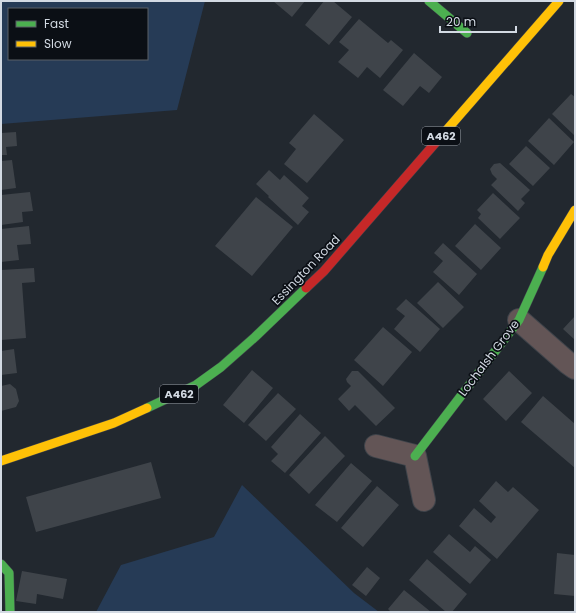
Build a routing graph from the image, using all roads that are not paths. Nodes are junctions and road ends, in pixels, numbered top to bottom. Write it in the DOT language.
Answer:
graph roads {
  1 [pos="558,1"];
  2 [pos="434,2"];
  3 [pos="467,33"];
  4 [pos="575,210"];
  5 [pos="518,320"];
  6 [pos="575,368"];
  7 [pos="376,446"];
  8 [pos="415,456"];
  9 [pos="1,461"];
  10 [pos="424,500"];
  11 [pos="1,564"];
  12 [pos="10,612"];
  1 -- 9 [label="main road, Essington Road / A462"];
  2 -- 3 [label="main road"];
  4 -- 5 [label="main road, Lochalsh Grove"];
  5 -- 6 [label="street"];
  5 -- 8 [label="main road, Lochalsh Grove"];
  7 -- 8 [label="street"];
  8 -- 10 [label="street"];
  11 -- 12 [label="main road"];
}
